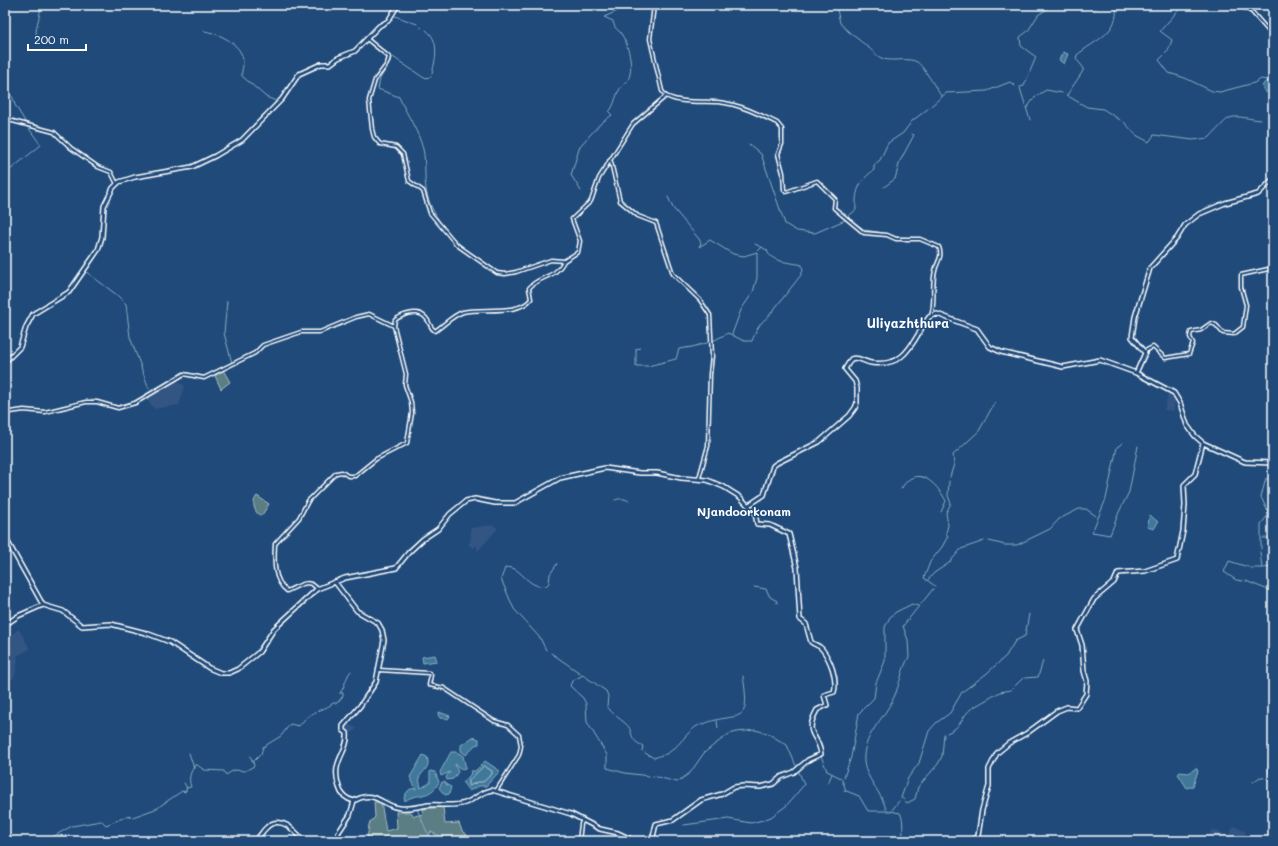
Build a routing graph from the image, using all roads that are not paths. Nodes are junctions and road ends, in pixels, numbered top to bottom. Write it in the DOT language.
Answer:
graph roads {
  1 [pos="398,5"];
  2 [pos="654,5"];
  3 [pos="1240,5"];
  4 [pos="1273,36"];
  5 [pos="367,39"];
  6 [pos="666,96"];
  7 [pos="5,119"];
  8 [pos="609,161"];
  9 [pos="1273,179"];
  10 [pos="117,184"];
  11 [pos="564,261"];
  12 [pos="1273,268"];
  13 [pos="931,316"];
  14 [pos="394,326"];
  15 [pos="1145,351"];
  16 [pos="5,362"];
  17 [pos="1136,373"];
  18 [pos="5,415"];
  19 [pos="1203,443"];
  20 [pos="1273,463"];
  21 [pos="699,478"];
  22 [pos="749,506"];
  23 [pos="5,537"];
  24 [pos="335,582"];
  25 [pos="316,589"];
  26 [pos="43,605"];
  27 [pos="5,625"];
  28 [pos="379,670"];
  29 [pos="496,791"];
  30 [pos="354,801"];
  31 [pos="583,820"];
  32 [pos="255,841"];
  33 [pos="304,841"];
  34 [pos="339,841"];
  35 [pos="579,841"];
  36 [pos="635,841"];
  37 [pos="652,841"];
  38 [pos="939,841"];
  39 [pos="942,841"];
  40 [pos="970,841"];
  1 -- 5 [label="main road"];
  2 -- 6 [label="street"];
  3 -- 4 [label="street"];
  5 -- 10 [label="main road"];
  5 -- 11 [label="street"];
  6 -- 8 [label="street"];
  6 -- 13 [label="street"];
  7 -- 10 [label="street"];
  8 -- 11 [label="street"];
  8 -- 21 [label="street"];
  9 -- 15 [label="main road"];
  10 -- 16 [label="main road"];
  11 -- 14 [label="street"];
  12 -- 15 [label="street"];
  13 -- 17 [label="main road"];
  13 -- 22 [label="main road"];
  14 -- 18 [label="street"];
  14 -- 25 [label="street"];
  15 -- 17 [label="main road"];
  17 -- 19 [label="main road"];
  19 -- 20 [label="main road"];
  19 -- 40 [label="main road"];
  21 -- 22 [label="main road"];
  21 -- 24 [label="main road"];
  22 -- 37 [label="main road"];
  23 -- 26 [label="main road"];
  24 -- 25 [label="main road"];
  24 -- 28 [label="main road"];
  25 -- 26 [label="main road"];
  26 -- 27 [label="main road"];
  28 -- 29 [label="street"];
  28 -- 30 [label="main road"];
  29 -- 30 [label="main road"];
  29 -- 31 [label="main road"];
  30 -- 34 [label="main road"];
  31 -- 35 [label="street"];
  31 -- 36 [label="main road"];
  32 -- 33 [label="main road"];
  38 -- 39 [label="main road"];
}
